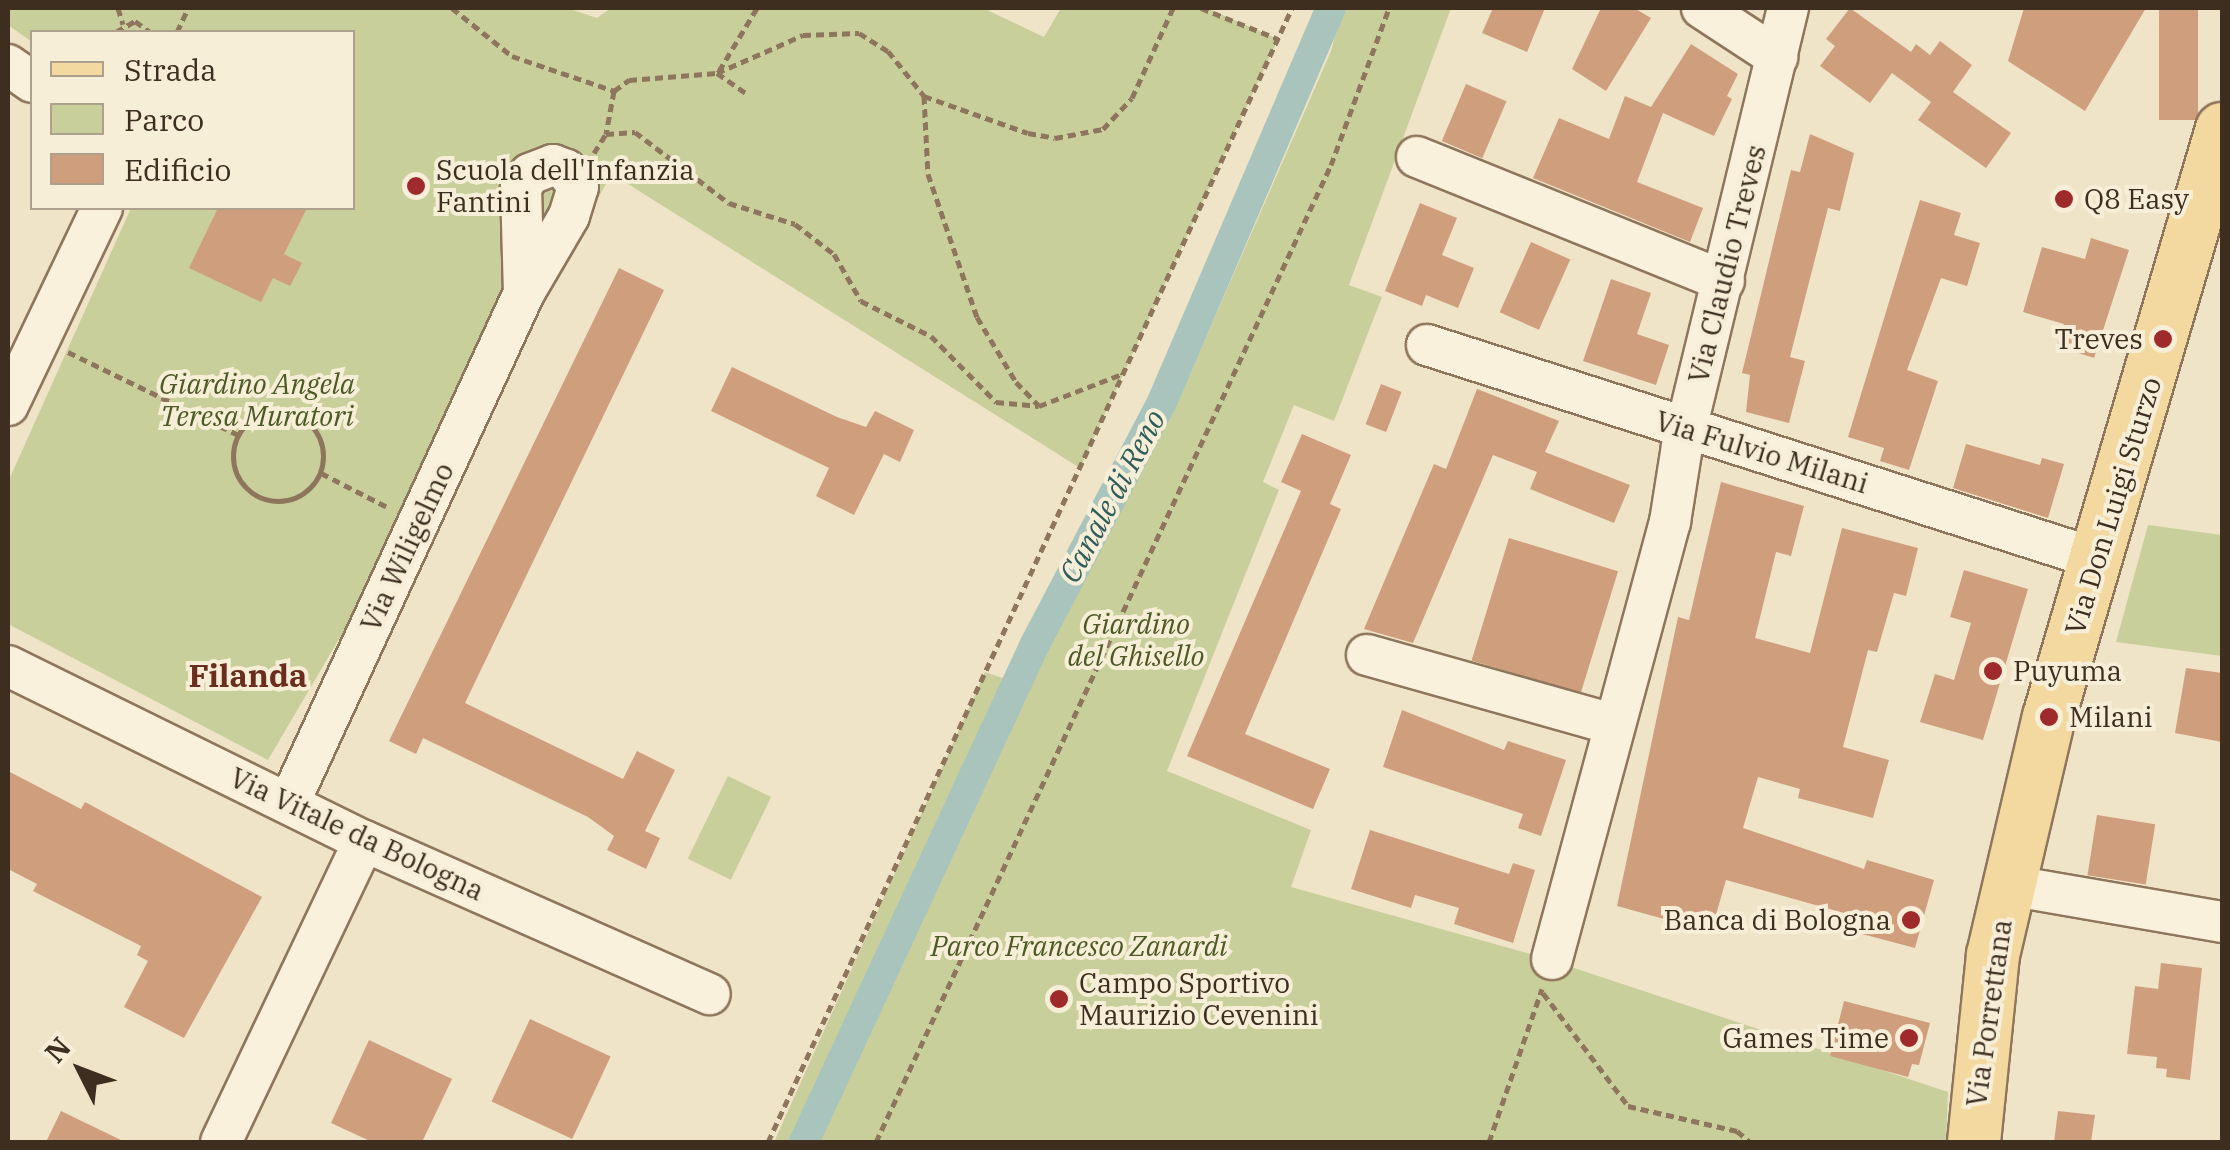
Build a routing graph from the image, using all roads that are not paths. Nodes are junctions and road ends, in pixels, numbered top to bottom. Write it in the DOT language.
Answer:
graph roads {
  1 [pos="1702,8"];
  2 [pos="1788,8"];
  3 [pos="1777,57"];
  4 [pos="8,65"];
  5 [pos="30,81"];
  6 [pos="2222,129"];
  7 [pos="1417,156"];
  8 [pos="101,210"];
  9 [pos="2210,213"];
  10 [pos="1724,281"];
  11 [pos="524,292"];
  12 [pos="1427,345"];
  13 [pos="8,405"];
  14 [pos="1686,429"];
  15 [pos="2097,560"];
  16 [pos="1367,655"];
  17 [pos="8,666"];
  18 [pos="1613,724"];
  19 [pos="290,801"];
  20 [pos="364,840"];
  21 [pos="2008,885"];
  22 [pos="2222,922"];
  23 [pos="1547,975"];
  24 [pos="710,994"];
  25 [pos="220,1142"];
  26 [pos="1974,1142"];
  1 -- 3 [label="street"];
  2 -- 3 [label="street, Via Claudio Treves"];
  3 -- 10 [label="street, Via Claudio Treves"];
  4 -- 5 [label="street"];
  6 -- 9 [label="main road, Via Don Luigi Sturzo"];
  7 -- 10 [label="street"];
  8 -- 13 [label="street"];
  9 -- 15 [label="main road, Via Don Luigi Sturzo"];
  10 -- 14 [label="street, Via Claudio Treves"];
  11 -- 19 [label="street, Via Wiligelmo"];
  12 -- 14 [label="street, Via Fulvio Milani"];
  14 -- 15 [label="street, Via Fulvio Milani"];
  14 -- 18 [label="street, Via Claudio Treves"];
  15 -- 21 [label="main road, Via Don Luigi Sturzo"];
  16 -- 18 [label="street"];
  17 -- 19 [label="street, Via Vitale da Bologna"];
  18 -- 23 [label="street, Via Claudio Treves"];
  19 -- 20 [label="street, Via Vitale da Bologna"];
  20 -- 24 [label="street, Via Vitale da Bologna"];
  20 -- 25 [label="street"];
  21 -- 22 [label="street"];
  21 -- 26 [label="main road, Via Porrettana"];
}
